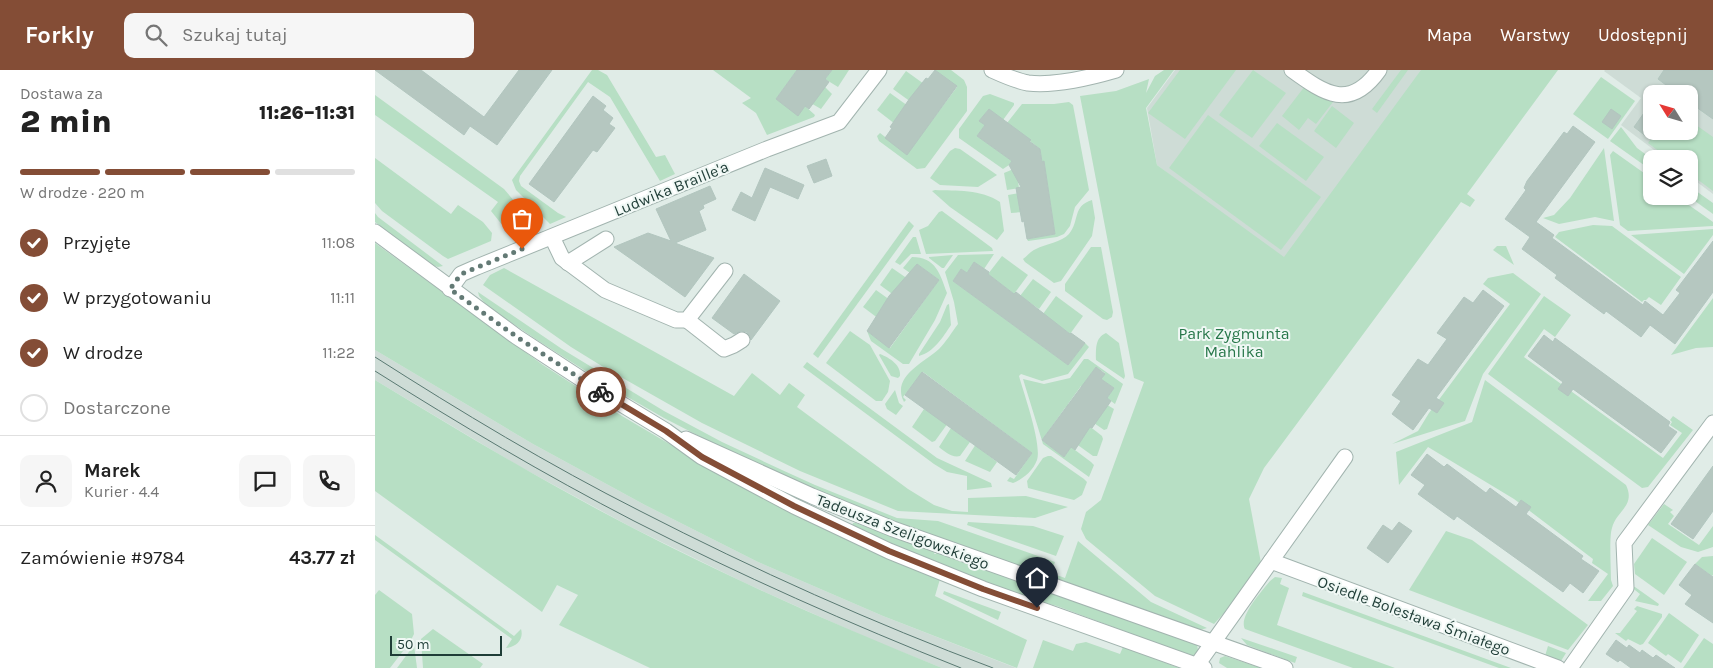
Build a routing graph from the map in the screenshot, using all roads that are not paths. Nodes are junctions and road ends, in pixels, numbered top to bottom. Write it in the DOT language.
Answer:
graph roads {
  1 [pos="879,70"];
  2 [pos="992,70"];
  3 [pos="1117,70"];
  4 [pos="1292,70"];
  5 [pos="1379,70"];
  6 [pos="375,232"];
  7 [pos="552,237"];
  8 [pos="606,239"];
  9 [pos="568,263"];
  10 [pos="725,271"];
  11 [pos="450,289"];
  12 [pos="687,320"];
  13 [pos="742,340"];
  14 [pos="1713,423"];
  15 [pos="666,431"];
  16 [pos="1345,457"];
  17 [pos="1271,561"];
  18 [pos="1213,643"];
  19 [pos="1200,667"];
  20 [pos="1285,668"];
  21 [pos="1558,668"];
  22 [pos="1570,668"];
  1 -- 7 [label="street, Ludwika Braille'a"];
  2 -- 3 [label="street"];
  4 -- 5 [label="street"];
  6 -- 11 [label="street, Tadeusza Szeligowskiego"];
  7 -- 9 [label="street"];
  7 -- 11 [label="street, Ludwika Braille'a"];
  8 -- 9 [label="street"];
  9 -- 12 [label="street"];
  10 -- 12 [label="street"];
  11 -- 15 [label="street, Tadeusza Szeligowskiego"];
  12 -- 13 [label="street"];
  14 -- 22 [label="street"];
  15 -- 18 [label="street, Tadeusza Szeligowskiego"];
  15 -- 19 [label="street, Tadeusza Szeligowskiego"];
  16 -- 17 [label="street"];
  17 -- 18 [label="street"];
  17 -- 21 [label="street, Osiedle Bolesława Śmiałego"];
  18 -- 19 [label="street"];
  18 -- 20 [label="street, Tadeusza Szeligowskiego"];
}
